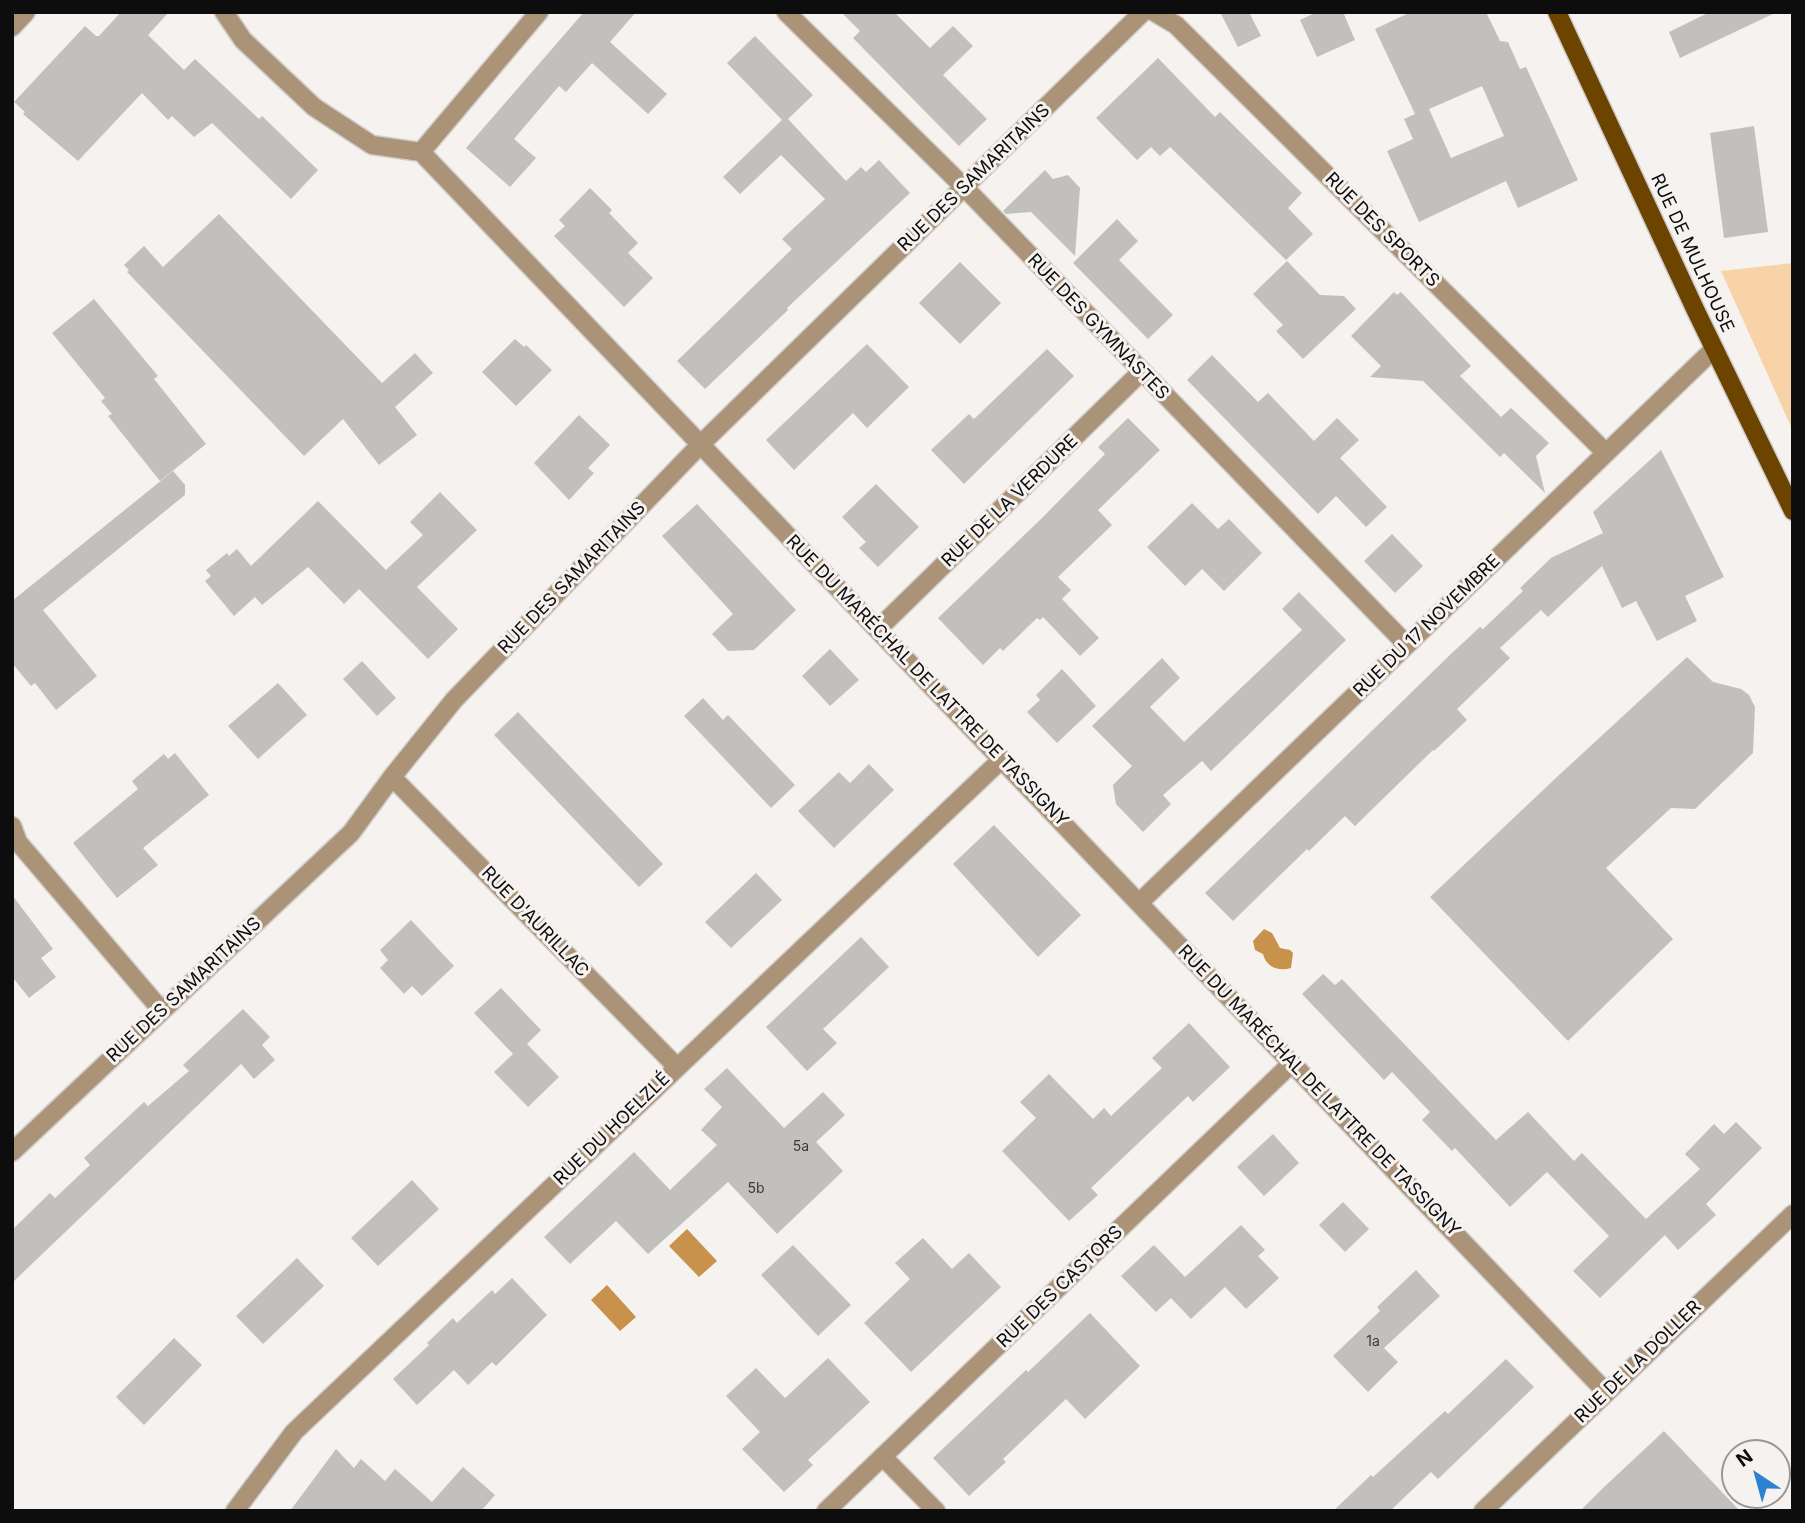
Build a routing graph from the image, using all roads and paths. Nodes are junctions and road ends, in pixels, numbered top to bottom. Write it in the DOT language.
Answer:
graph roads {
  1 [pos="26,12"];
  2 [pos="224,12"];
  3 [pos="539,12"];
  4 [pos="786,12"];
  5 [pos="1143,12"];
  6 [pos="1154,12"];
  7 [pos="1557,12"];
  8 [pos="12,27"];
  9 [pos="421,152"];
  10 [pos="964,187"];
  11 [pos="1714,349"];
  12 [pos="1141,372"];
  13 [pos="701,444"];
  14 [pos="1606,453"];
  15 [pos="1793,511"];
  16 [pos="878,629"];
  17 [pos="1407,645"];
  18 [pos="1002,759"];
  19 [pos="392,777"];
  20 [pos="12,826"];
  21 [pos="1139,903"];
  22 [pos="162,1010"];
  23 [pos="1292,1063"];
  24 [pos="677,1067"];
  25 [pos="12,1153"];
  26 [pos="1793,1214"];
  27 [pos="1606,1392"];
  28 [pos="883,1457"];
  29 [pos="234,1511"];
  30 [pos="826,1511"];
  31 [pos="936,1511"];
  32 [pos="1483,1511"];
  1 -- 8 [label="street"];
  2 -- 9 [label="street"];
  3 -- 9 [label="street"];
  4 -- 10 [label="street, RUE DES GYMNASTES"];
  5 -- 10 [label="street, RUE DES SAMARITAINS"];
  6 -- 14 [label="street, RUE DES SPORTS"];
  7 -- 11 [label="main road, RUE DE MULHOUSE"];
  9 -- 13 [label="street, RUE DU MARÉCHAL DE LATTRE DE TASSIGNY"];
  10 -- 12 [label="street, RUE DES GYMNASTES"];
  10 -- 13 [label="street, RUE DES SAMARITAINS"];
  11 -- 14 [label="street, RUE DU 17 NOVEMBRE"];
  11 -- 15 [label="main road, RUE DE MULHOUSE"];
  12 -- 16 [label="street, RUE DE LA VERDURE"];
  12 -- 17 [label="street, RUE DES GYMNASTES"];
  13 -- 16 [label="street, RUE DU MARÉCHAL DE LATTRE DE TASSIGNY"];
  13 -- 19 [label="street, RUE DES SAMARITAINS"];
  14 -- 17 [label="street, RUE DU 17 NOVEMBRE"];
  16 -- 18 [label="street, RUE DU MARÉCHAL DE LATTRE DE TASSIGNY"];
  17 -- 21 [label="street, RUE DU 17 NOVEMBRE"];
  18 -- 21 [label="street, RUE DU MARÉCHAL DE LATTRE DE TASSIGNY"];
  18 -- 24 [label="street, RUE DU HOELZLÉ"];
  19 -- 22 [label="street, RUE DES SAMARITAINS"];
  19 -- 24 [label="street, RUE D'AURILLAC"];
  20 -- 22 [label="street"];
  21 -- 23 [label="street, RUE DU MARÉCHAL DE LATTRE DE TASSIGNY"];
  22 -- 25 [label="street, RUE DES SAMARITAINS"];
  23 -- 27 [label="street, RUE DU MARÉCHAL DE LATTRE DE TASSIGNY"];
  23 -- 28 [label="street, RUE DES CASTORS"];
  24 -- 29 [label="street, RUE DU HOELZLÉ"];
  26 -- 27 [label="street, RUE DE LA DOLLER"];
  27 -- 32 [label="street, RUE DE LA DOLLER"];
  28 -- 30 [label="street, RUE DES CASTORS"];
  28 -- 31 [label="street"];
}
